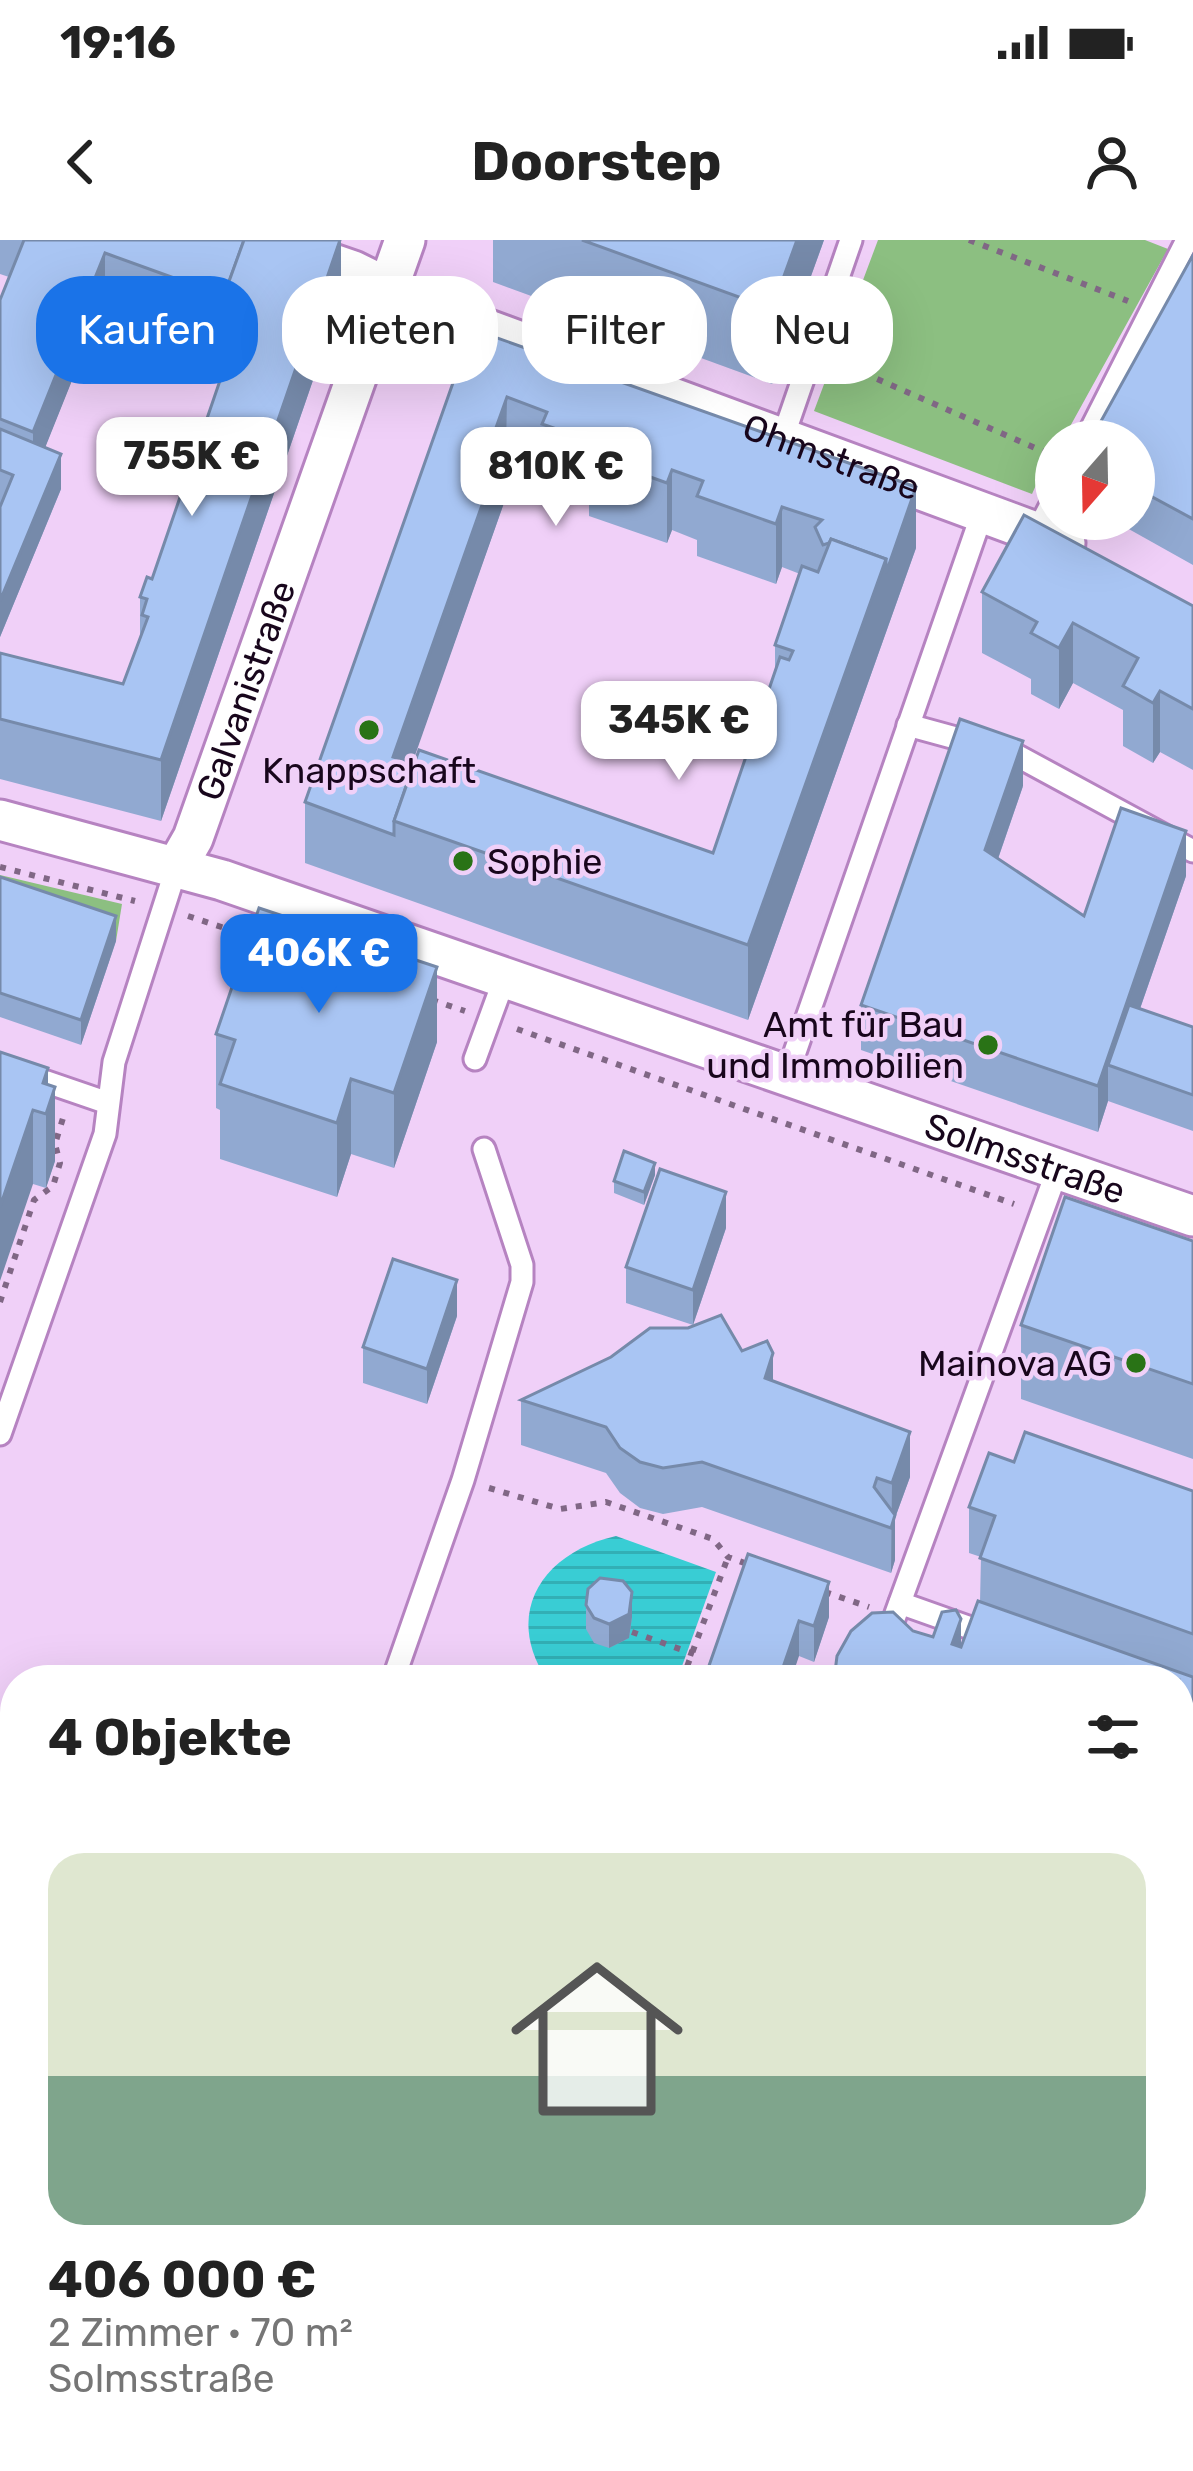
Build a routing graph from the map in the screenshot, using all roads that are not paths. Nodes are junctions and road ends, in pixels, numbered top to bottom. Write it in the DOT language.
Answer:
graph roads {
  1 [pos="263,240"];
  2 [pos="405,240"];
  3 [pos="851,240"];
  4 [pos="1187,240"];
  5 [pos="357,276"];
  6 [pos="392,276"];
  7 [pos="498,333"];
  8 [pos="354,384"];
  9 [pos="1096,420"];
  10 [pos="783,436"];
  11 [pos="983,512"];
  12 [pos="1035,531"];
  13 [pos="1056,540"];
  14 [pos="1099,558"];
  15 [pos="908,725"];
  16 [pos="0,820"];
  17 [pos="1193,851"];
  18 [pos="177,866"];
  19 [pos="505,977"];
  20 [pos="475,1059"];
  21 [pos="0,1066"];
  22 [pos="786,1078"];
  23 [pos="108,1103"];
  24 [pos="484,1149"];
  25 [pos="1057,1171"];
  26 [pos="1193,1216"];
  27 [pos="0,1434"];
  28 [pos="897,1610"];
  29 [pos="1009,1641"];
  30 [pos="881,1656"];
  31 [pos="398,1665"];
  1 -- 5 [label="street, Ohmstraße"];
  2 -- 6 [label="street, Galvanistraße"];
  3 -- 10 [label="lane"];
  4 -- 9 [label="lane"];
  7 -- 10 [label="street, Ohmstraße"];
  8 -- 18 [label="street, Galvanistraße"];
  10 -- 11 [label="street, Ohmstraße"];
  11 -- 12 [label="street, Ohmstraße"];
  11 -- 15 [label="lane"];
  13 -- 14 [label="street, Ohmstraße"];
  15 -- 17 [label="lane"];
  15 -- 22 [label="lane"];
  16 -- 18 [label="street, Solmsstraße"];
  18 -- 19 [label="street, Solmsstraße"];
  18 -- 23 [label="lane"];
  19 -- 20 [label="lane"];
  19 -- 22 [label="street, Solmsstraße"];
  21 -- 23 [label="lane"];
  22 -- 25 [label="street, Solmsstraße"];
  23 -- 27 [label="lane"];
  24 -- 31 [label="lane"];
  25 -- 26 [label="street, Solmsstraße"];
  25 -- 28 [label="lane"];
  28 -- 29 [label="lane"];
  28 -- 30 [label="lane"];
}
